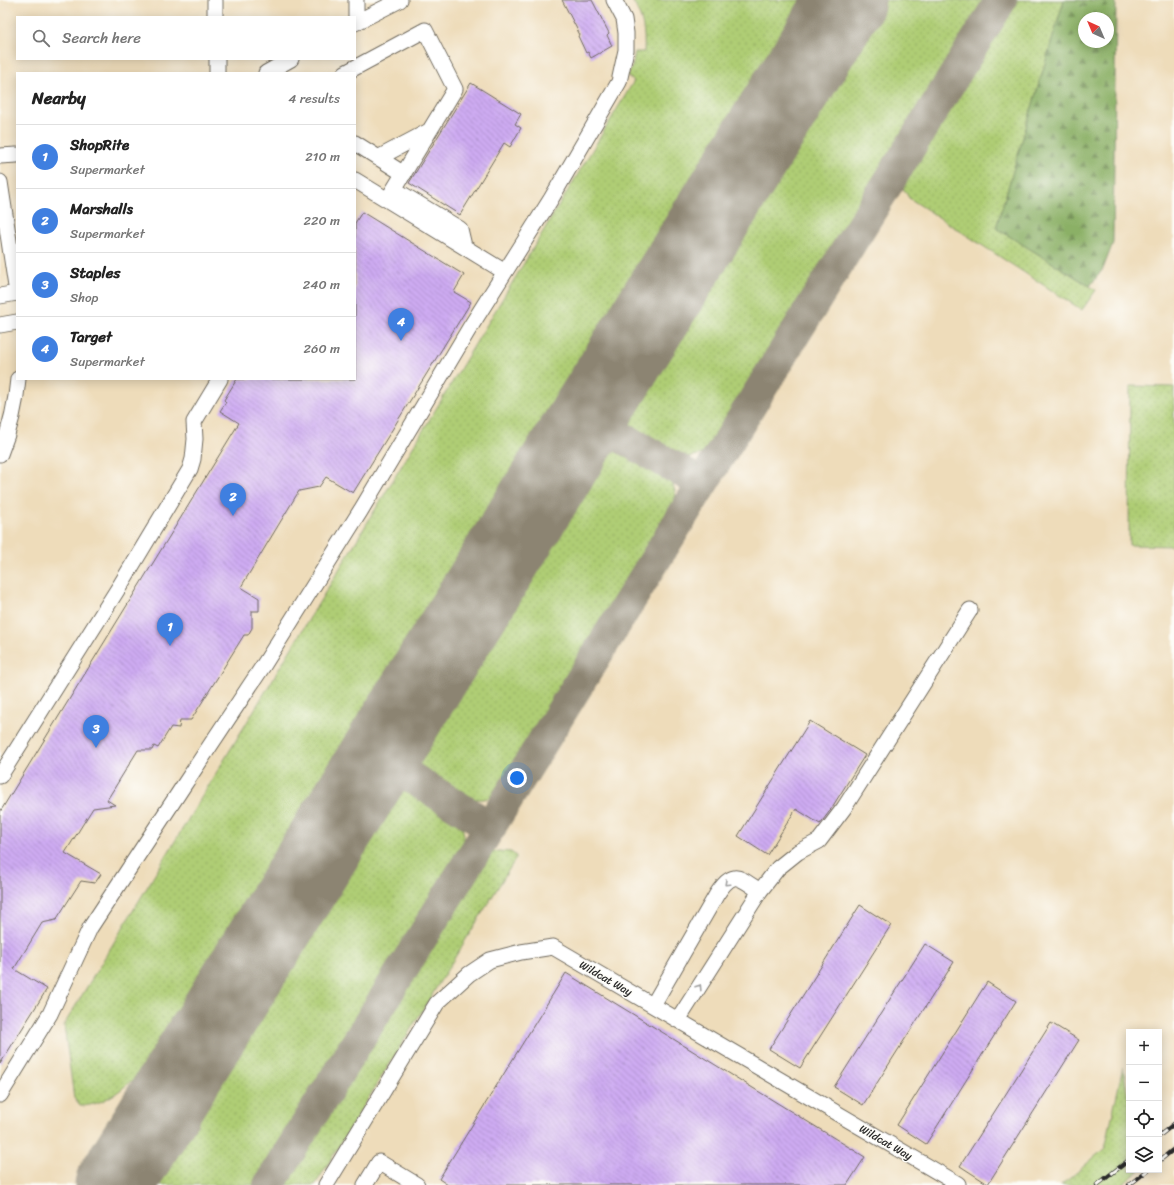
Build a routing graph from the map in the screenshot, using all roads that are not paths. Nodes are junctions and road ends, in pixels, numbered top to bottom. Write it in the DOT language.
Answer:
graph roads {
  1 [pos="215,0"];
  2 [pos="356,0"];
  3 [pos="400,0"];
  4 [pos="614,0"];
  5 [pos="216,16"];
  6 [pos="356,22"];
  7 [pos="217,60"];
  8 [pos="289,60"];
  9 [pos="217,72"];
  10 [pos="268,72"];
  11 [pos="347,72"];
  12 [pos="430,131"];
  13 [pos="356,144"];
  14 [pos="16,154"];
  15 [pos="0,156"];
  16 [pos="378,158"];
  17 [pos="404,174"];
  18 [pos="356,180"];
  19 [pos="0,186"];
  20 [pos="391,194"];
  21 [pos="464,246"];
  22 [pos="505,272"];
  23 [pos="16,287"];
  24 [pos="16,293"];
  25 [pos="0,296"];
  26 [pos="16,322"];
  27 [pos="0,325"];
  28 [pos="18,380"];
  29 [pos="219,380"];
  30 [pos="0,454"];
  31 [pos="970,610"];
  32 [pos="0,776"];
  33 [pos="760,891"];
  34 [pos="653,1005"];
  35 [pos="678,1020"];
  36 [pos="0,1094"];
  37 [pos="410,1183"];
  38 [pos="958,1184"];
  39 [pos="326,1185"];
  40 [pos="365,1185"];
  1 -- 5 [label="street"];
  2 -- 6 [label="street"];
  3 -- 6 [label="street"];
  4 -- 22 [label="street"];
  7 -- 9 [label="street"];
  8 -- 10 [label="street"];
  11 -- 12 [label="street"];
  12 -- 16 [label="street"];
  12 -- 17 [label="street"];
  13 -- 16 [label="street"];
  14 -- 15 [label="street"];
  16 -- 17 [label="street"];
  17 -- 20 [label="street"];
  18 -- 20 [label="street"];
  19 -- 23 [label="street"];
  20 -- 21 [label="street"];
  20 -- 21 [label="street"];
  21 -- 22 [label="street"];
  22 -- 36 [label="street"];
  24 -- 25 [label="street"];
  26 -- 27 [label="street"];
  28 -- 30 [label="street"];
  29 -- 32 [label="street"];
  31 -- 33 [label="street"];
  33 -- 34 [label="street, one-way"];
  35 -- 33 [label="street, one-way"];
  34 -- 35 [label="street, Wildcat Way"];
  34 -- 39 [label="street, Wildcat Way"];
  35 -- 38 [label="street, Wildcat Way"];
  37 -- 40 [label="street"];
}
